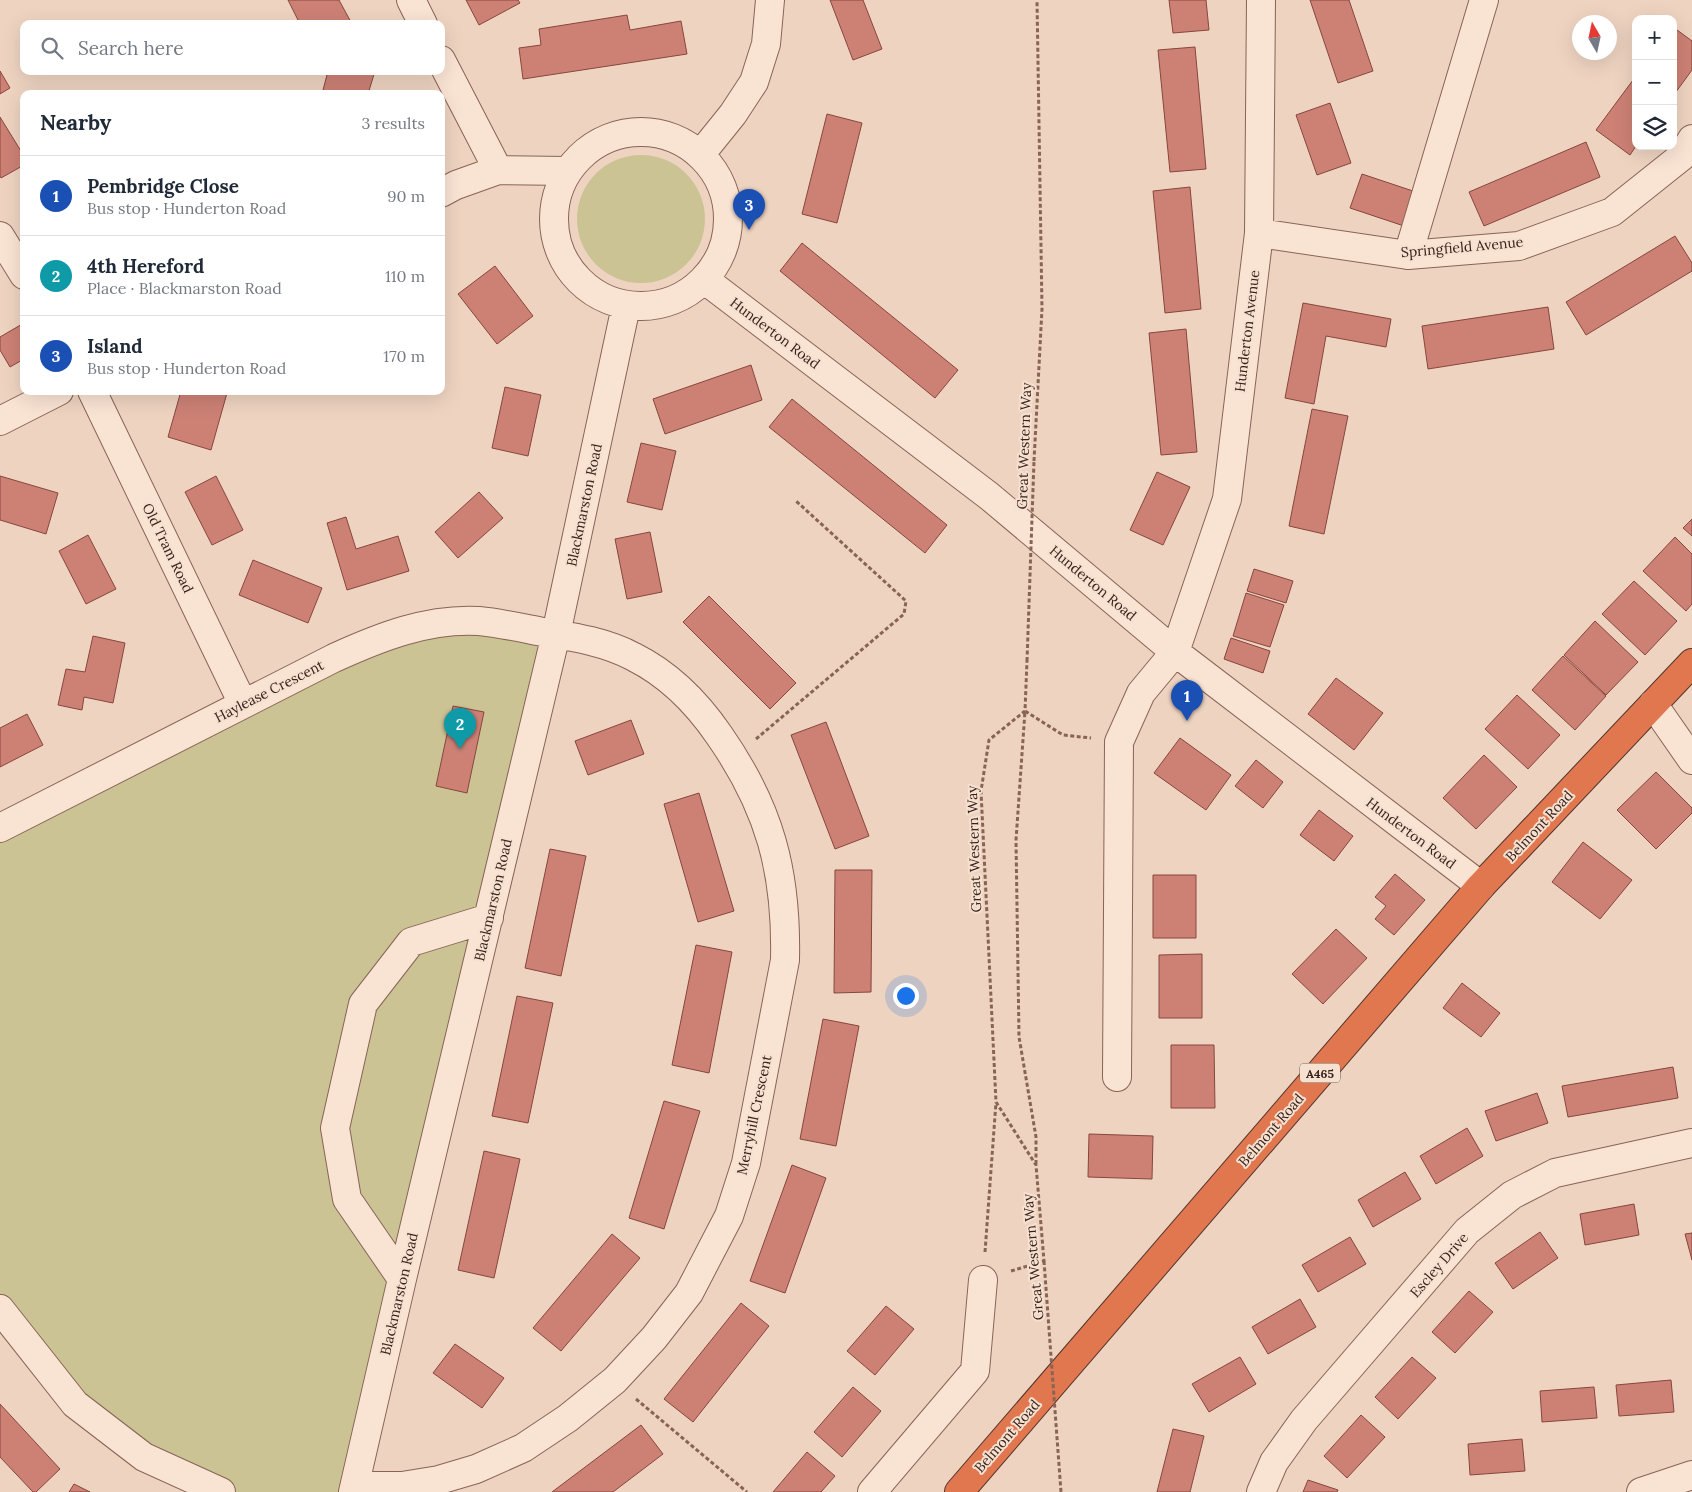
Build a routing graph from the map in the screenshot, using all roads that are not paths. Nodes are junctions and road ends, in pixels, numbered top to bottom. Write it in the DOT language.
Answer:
graph roads {
  1 [pos="411,0"];
  2 [pos="770,0"];
  3 [pos="1261,0"];
  4 [pos="1484,0"];
  5 [pos="421,20"];
  6 [pos="445,68"];
  7 [pos="1692,139"];
  8 [pos="700,156"];
  9 [pos="498,170"];
  10 [pos="568,171"];
  11 [pos="445,191"];
  12 [pos="1259,233"];
  13 [pos="0,236"];
  14 [pos="1408,255"];
  15 [pos="20,269"];
  16 [pos="705,280"];
  17 [pos="626,306"];
  18 [pos="51,395"];
  19 [pos="94,395"];
  20 [pos="0,421"];
  21 [pos="556,634"];
  22 [pos="1175,652"];
  23 [pos="1692,663"];
  24 [pos="243,704"];
  25 [pos="1653,704"];
  26 [pos="1692,760"];
  27 [pos="0,828"];
  28 [pos="1481,886"];
  29 [pos="489,918"];
  30 [pos="1117,1077"];
  31 [pos="1692,1143"];
  32 [pos="402,1279"];
  33 [pos="983,1280"];
  34 [pos="0,1309"];
  35 [pos="1692,1475"];
  36 [pos="354,1489"];
  37 [pos="221,1492"];
  38 [pos="872,1492"];
  39 [pos="959,1492"];
  40 [pos="1261,1492"];
  41 [pos="1642,1492"];
  1 -- 5 [label="street"];
  2 -- 8 [label="street"];
  3 -- 12 [label="street, Hunderton Avenue"];
  4 -- 14 [label="street"];
  6 -- 9 [label="street"];
  7 -- 14 [label="street, Springfield Avenue"];
  8 -- 10 [label="street"];
  8 -- 16 [label="street"];
  9 -- 10 [label="street"];
  9 -- 11 [label="street"];
  10 -- 17 [label="street"];
  12 -- 14 [label="street, Springfield Avenue"];
  12 -- 22 [label="street, Hunderton Avenue"];
  13 -- 15 [label="street"];
  16 -- 17 [label="street"];
  16 -- 22 [label="street, Hunderton Road"];
  17 -- 21 [label="street, Blackmarston Road"];
  18 -- 20 [label="street"];
  19 -- 24 [label="street, Old Tram Road"];
  21 -- 24 [label="street, Haylease Crescent"];
  21 -- 29 [label="street, Blackmarston Road"];
  21 -- 36 [label="street, Merryhill Crescent"];
  22 -- 28 [label="street, Hunderton Road"];
  22 -- 30 [label="street"];
  23 -- 25 [label="highway, Belmont Road / A465"];
  24 -- 27 [label="street, Haylease Crescent"];
  25 -- 26 [label="street"];
  25 -- 28 [label="highway, Belmont Road / A465"];
  28 -- 39 [label="highway, Belmont Road / A465"];
  29 -- 32 [label="street, Blackmarston Road"];
  29 -- 32 [label="street"];
  31 -- 40 [label="street, Escley Drive"];
  32 -- 36 [label="street, Blackmarston Road"];
  33 -- 38 [label="street"];
  34 -- 37 [label="street"];
  35 -- 41 [label="street"];
}
